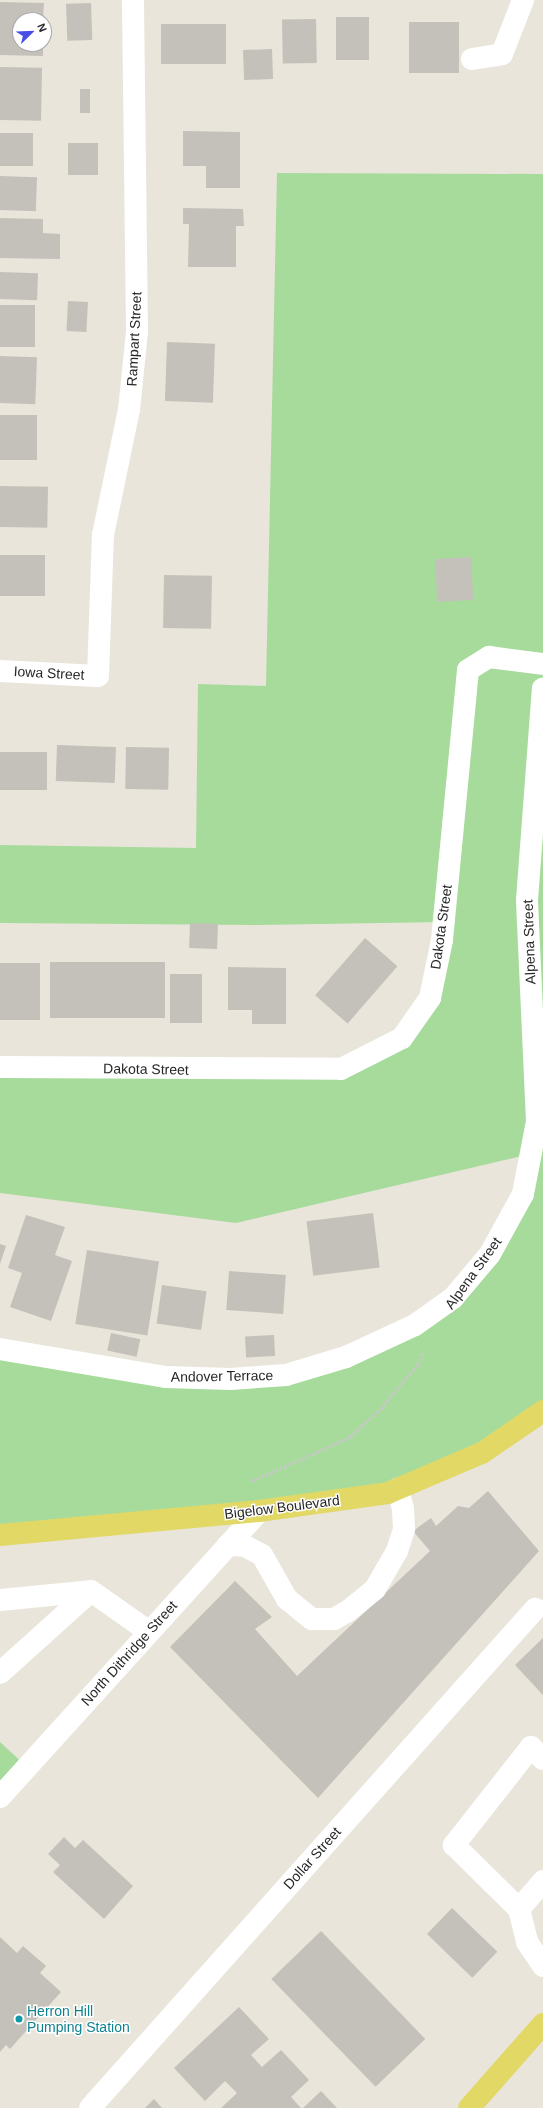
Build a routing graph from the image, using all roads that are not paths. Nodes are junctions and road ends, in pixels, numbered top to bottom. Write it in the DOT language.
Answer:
graph roads {
  1 [pos="133,0"];
  2 [pos="523,0"];
  3 [pos="472,59"];
  4 [pos="543,664"];
  5 [pos="0,671"];
  6 [pos="98,676"];
  7 [pos="543,689"];
  8 [pos="0,1067"];
  9 [pos="453,1298"];
  10 [pos="0,1349"];
  11 [pos="543,1411"];
  12 [pos="398,1489"];
  13 [pos="259,1511"];
  14 [pos="0,1535"];
  15 [pos="228,1545"];
  16 [pos="91,1591"];
  17 [pos="0,1600"];
  18 [pos="535,1609"];
  19 [pos="148,1631"];
  20 [pos="0,1673"];
  21 [pos="543,1759"];
  22 [pos="0,1797"];
  23 [pos="543,1881"];
  24 [pos="519,1909"];
  25 [pos="543,1966"];
  26 [pos="543,2024"];
  27 [pos="90,2108"];
  28 [pos="469,2108"];
  1 -- 6 [label="street, Rampart Street"];
  2 -- 3 [label="street"];
  4 -- 8 [label="street, Dakota Street"];
  5 -- 6 [label="street, Iowa Street"];
  7 -- 9 [label="street, Alpena Street"];
  9 -- 10 [label="street, Andover Terrace"];
  11 -- 12 [label="main road, Bigelow Boulevard"];
  12 -- 13 [label="main road, Bigelow Boulevard"];
  12 -- 15 [label="street"];
  13 -- 14 [label="main road, Bigelow Boulevard"];
  13 -- 15 [label="street, North Dithridge Street"];
  15 -- 19 [label="street, North Dithridge Street"];
  16 -- 17 [label="street"];
  16 -- 19 [label="street"];
  16 -- 20 [label="street"];
  18 -- 27 [label="street, Dollar Street"];
  19 -- 22 [label="street, North Dithridge Street"];
  21 -- 24 [label="street"];
  23 -- 24 [label="street"];
  24 -- 25 [label="street"];
  26 -- 28 [label="main road"];
}
